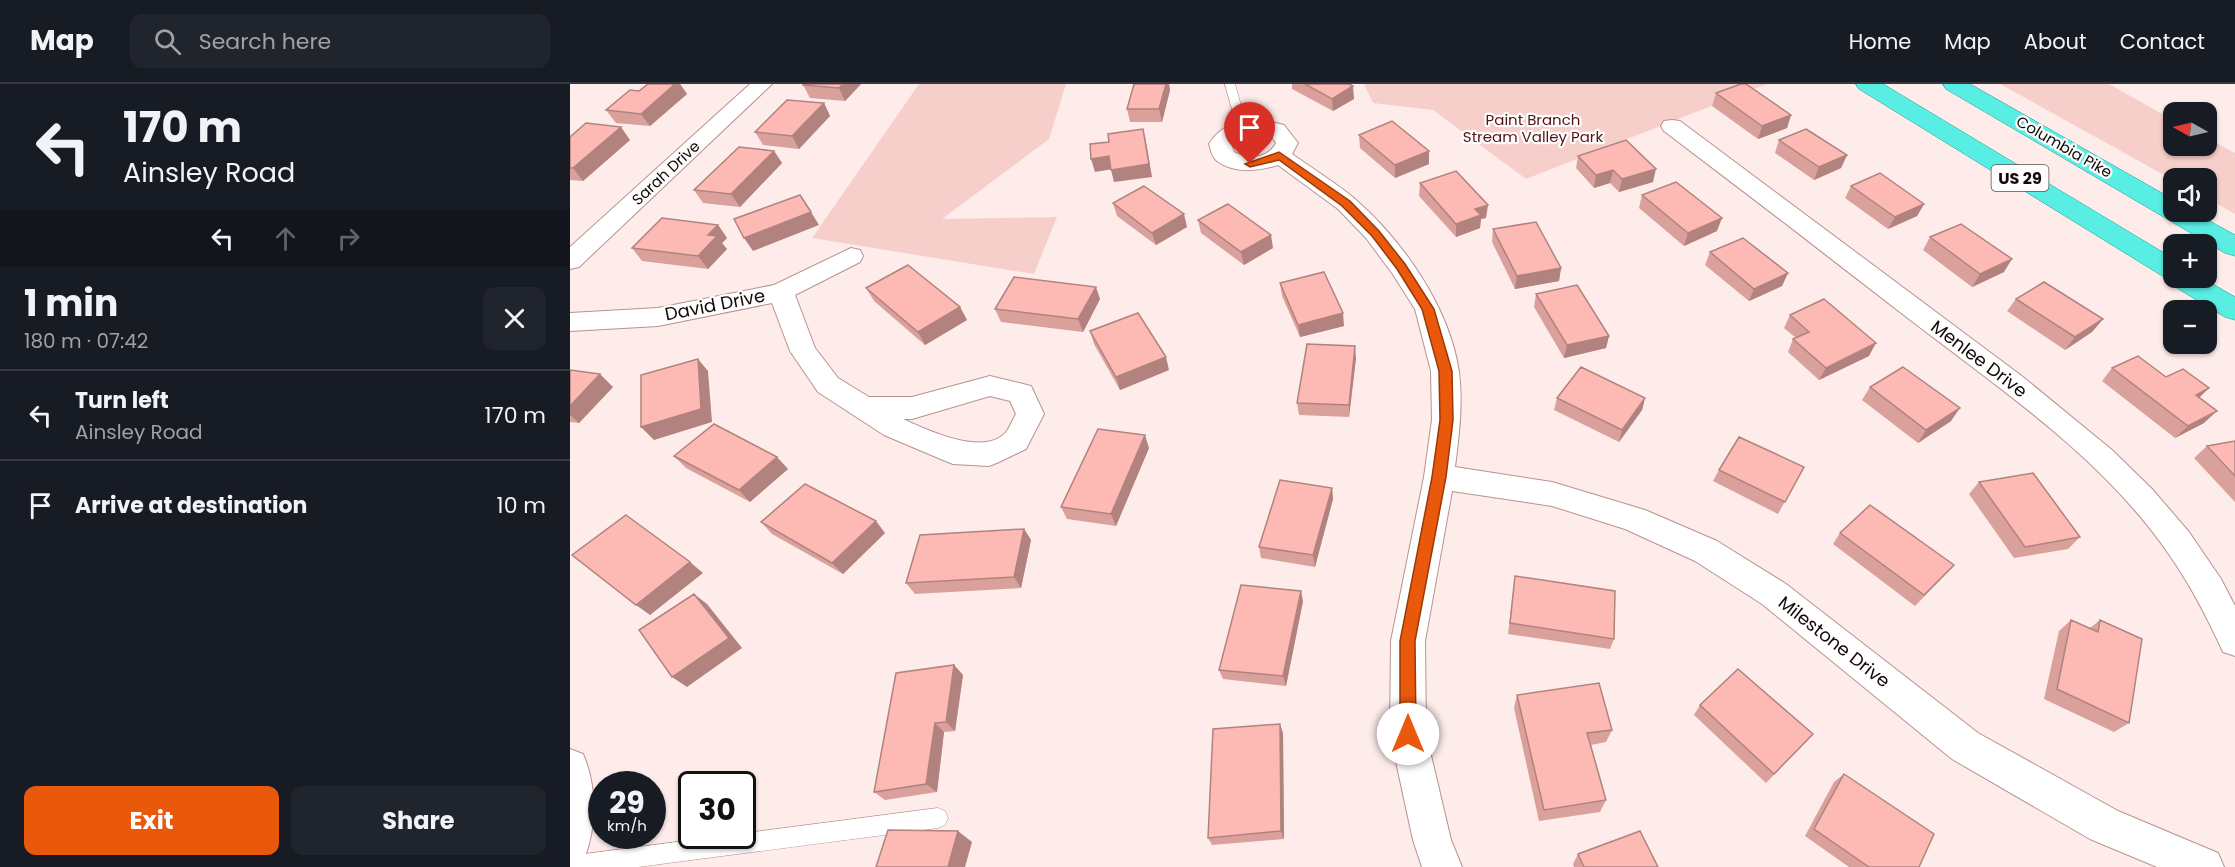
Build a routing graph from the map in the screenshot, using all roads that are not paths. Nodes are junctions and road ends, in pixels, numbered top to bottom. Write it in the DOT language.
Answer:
graph roads {
  1 [pos="762,84"];
  2 [pos="1230,84"];
  3 [pos="1867,84"];
  4 [pos="1954,84"];
  5 [pos="1672,126"];
  6 [pos="1242,127"];
  7 [pos="1279,155"];
  8 [pos="2163,205"];
  9 [pos="2193,222"];
  10 [pos="2235,247"];
  11 [pos="851,256"];
  12 [pos="570,261"];
  13 [pos="2163,265"];
  14 [pos="2199,288"];
  15 [pos="781,292"];
  16 [pos="2235,310"];
  17 [pos="570,322"];
  18 [pos="865,408"];
  19 [pos="1439,477"];
  20 [pos="2235,641"];
  21 [pos="570,767"];
  22 [pos="938,818"];
  23 [pos="570,845"];
  24 [pos="570,866"];
  25 [pos="1442,867"];
  26 [pos="2205,867"];
  1 -- 12 [label="street, Sarah Drive"];
  2 -- 6 [label="lane"];
  3 -- 13 [label="highway, US 29"];
  4 -- 8 [label="highway, Columbia Pike / US 29"];
  5 -- 20 [label="street, Menlee Drive"];
  6 -- 7 [label="street"];
  6 -- 7 [label="street"];
  7 -- 19 [label="street"];
  9 -- 10 [label="highway, Columbia Pike / US 29"];
  11 -- 15 [label="street, David Drive"];
  14 -- 16 [label="highway"];
  15 -- 17 [label="street, David Drive"];
  15 -- 18 [label="street"];
  18 -- 18 [label="street"];
  19 -- 25 [label="street"];
  19 -- 26 [label="street, Milestone Drive"];
  21 -- 23 [label="street"];
  22 -- 24 [label="lane"];
}
